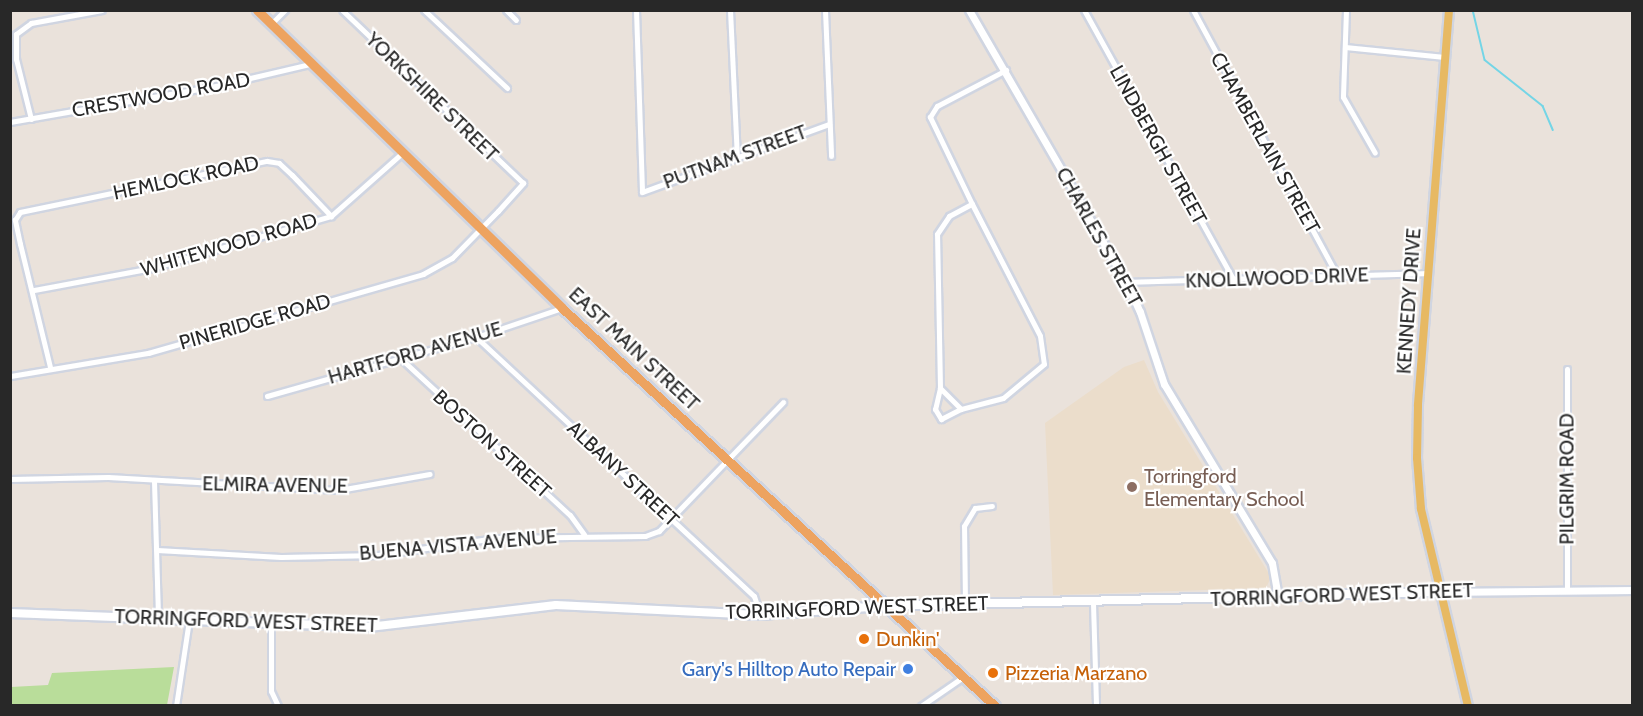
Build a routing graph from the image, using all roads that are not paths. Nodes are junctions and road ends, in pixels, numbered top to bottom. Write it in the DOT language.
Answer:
graph roads {
  1 [pos="102,10"];
  2 [pos="257,10"];
  3 [pos="285,10"];
  4 [pos="342,10"];
  5 [pos="424,10"];
  6 [pos="506,10"];
  7 [pos="636,10"];
  8 [pos="730,10"];
  9 [pos="825,10"];
  10 [pos="969,10"];
  11 [pos="1084,10"];
  12 [pos="1193,10"];
  13 [pos="1346,10"];
  14 [pos="1449,10"];
  15 [pos="516,20"];
  16 [pos="272,24"];
  17 [pos="1345,47"];
  18 [pos="1445,57"];
  19 [pos="310,64"];
  20 [pos="1006,70"];
  21 [pos="507,88"];
  22 [pos="31,119"];
  23 [pos="10,122"];
  24 [pos="829,124"];
  25 [pos="402,153"];
  26 [pos="1375,153"];
  27 [pos="831,156"];
  28 [pos="737,157"];
  29 [pos="523,183"];
  30 [pos="972,204"];
  31 [pos="331,216"];
  32 [pos="482,228"];
  33 [pos="1428,273"];
  34 [pos="1337,275"];
  35 [pos="1233,279"];
  36 [pos="1126,282"];
  37 [pos="34,291"];
  38 [pos="562,308"];
  39 [pos="476,337"];
  40 [pos="398,356"];
  41 [pos="50,367"];
  42 [pos="1567,369"];
  43 [pos="10,376"];
  44 [pos="940,388"];
  45 [pos="267,396"];
  46 [pos="783,402"];
  47 [pos="961,409"];
  48 [pos="728,461"];
  49 [pos="430,474"];
  50 [pos="10,479"];
  51 [pos="154,481"];
  52 [pos="992,506"];
  53 [pos="670,519"];
  54 [pos="584,534"];
  55 [pos="157,550"];
  56 [pos="1567,590"];
  57 [pos="1632,590"];
  58 [pos="1439,592"];
  59 [pos="1278,597"];
  60 [pos="1093,603"];
  61 [pos="965,604"];
  62 [pos="883,606"];
  63 [pos="10,613"];
  64 [pos="760,615"];
  65 [pos="158,618"];
  66 [pos="189,620"];
  67 [pos="271,623"];
  68 [pos="963,677"];
  69 [pos="177,705"];
  70 [pos="278,705"];
  71 [pos="921,705"];
  72 [pos="995,705"];
  73 [pos="1096,705"];
  74 [pos="1468,705"];
  1 -- 22 [label="street"];
  2 -- 16 [label="highway, EAST MAIN STREET"];
  3 -- 16 [label="street"];
  4 -- 29 [label="street, YORKSHIRE STREET"];
  5 -- 21 [label="street"];
  6 -- 15 [label="street"];
  7 -- 28 [label="street, PUTNAM STREET"];
  8 -- 28 [label="street"];
  9 -- 24 [label="street"];
  10 -- 20 [label="street, CHARLES STREET"];
  11 -- 35 [label="street, LINDBERGH STREET"];
  12 -- 34 [label="street, CHAMBERLAIN STREET"];
  13 -- 17 [label="street"];
  14 -- 18 [label="main road, KENNEDY DRIVE"];
  16 -- 19 [label="highway, EAST MAIN STREET"];
  17 -- 18 [label="street"];
  17 -- 26 [label="street"];
  18 -- 33 [label="main road, KENNEDY DRIVE"];
  19 -- 22 [label="street, CRESTWOOD ROAD"];
  19 -- 25 [label="highway, EAST MAIN STREET"];
  20 -- 30 [label="street"];
  20 -- 36 [label="street, CHARLES STREET"];
  22 -- 23 [label="street, CRESTWOOD ROAD"];
  24 -- 27 [label="street"];
  24 -- 28 [label="street, PUTNAM STREET"];
  25 -- 31 [label="street, WHITEWOOD ROAD"];
  25 -- 32 [label="highway, EAST MAIN STREET"];
  29 -- 32 [label="street, PINERIDGE ROAD"];
  30 -- 44 [label="street"];
  30 -- 47 [label="street"];
  31 -- 37 [label="street, WHITEWOOD ROAD"];
  31 -- 37 [label="street, HEMLOCK ROAD"];
  32 -- 38 [label="highway, EAST MAIN STREET"];
  32 -- 41 [label="street, PINERIDGE ROAD"];
  33 -- 34 [label="street, KNOLLWOOD DRIVE"];
  33 -- 58 [label="main road, KENNEDY DRIVE"];
  34 -- 35 [label="street, KNOLLWOOD DRIVE"];
  35 -- 36 [label="street, KNOLLWOOD DRIVE"];
  36 -- 59 [label="street, CHARLES STREET"];
  37 -- 41 [label="street"];
  38 -- 39 [label="street, HARTFORD AVENUE"];
  38 -- 48 [label="highway, EAST MAIN STREET"];
  39 -- 40 [label="street, HARTFORD AVENUE"];
  39 -- 53 [label="street, ALBANY STREET"];
  40 -- 45 [label="street, HARTFORD AVENUE"];
  40 -- 54 [label="street, BOSTON STREET"];
  41 -- 43 [label="street, PINERIDGE ROAD"];
  42 -- 56 [label="street, PILGRIM ROAD"];
  44 -- 47 [label="street"];
  44 -- 47 [label="street"];
  46 -- 48 [label="street, BUENA VISTA AVENUE"];
  48 -- 53 [label="street, BUENA VISTA AVENUE"];
  48 -- 62 [label="highway, EAST MAIN STREET"];
  49 -- 51 [label="street, ELMIRA AVENUE"];
  50 -- 51 [label="street, ELMIRA AVENUE"];
  51 -- 55 [label="street"];
  52 -- 61 [label="street"];
  53 -- 54 [label="street, BUENA VISTA AVENUE"];
  53 -- 64 [label="street, ALBANY STREET"];
  54 -- 55 [label="street, BUENA VISTA AVENUE"];
  55 -- 65 [label="street"];
  56 -- 57 [label="street, TORRINGFORD WEST STREET"];
  56 -- 58 [label="street, TORRINGFORD WEST STREET"];
  58 -- 59 [label="main road, TORRINGFORD WEST STREET"];
  58 -- 74 [label="main road, KENNEDY DRIVE"];
  59 -- 60 [label="main road, TORRINGFORD WEST STREET"];
  60 -- 61 [label="main road, TORRINGFORD WEST STREET"];
  60 -- 73 [label="street"];
  61 -- 62 [label="main road, TORRINGFORD WEST STREET"];
  62 -- 64 [label="main road, TORRINGFORD WEST STREET"];
  62 -- 68 [label="highway, EAST MAIN STREET"];
  63 -- 65 [label="main road, TORRINGFORD WEST STREET"];
  64 -- 67 [label="main road, TORRINGFORD WEST STREET"];
  65 -- 66 [label="main road, TORRINGFORD WEST STREET"];
  66 -- 67 [label="main road, TORRINGFORD WEST STREET"];
  66 -- 69 [label="street"];
  67 -- 70 [label="street"];
  68 -- 71 [label="street"];
  68 -- 72 [label="highway, EAST MAIN STREET"];
}
